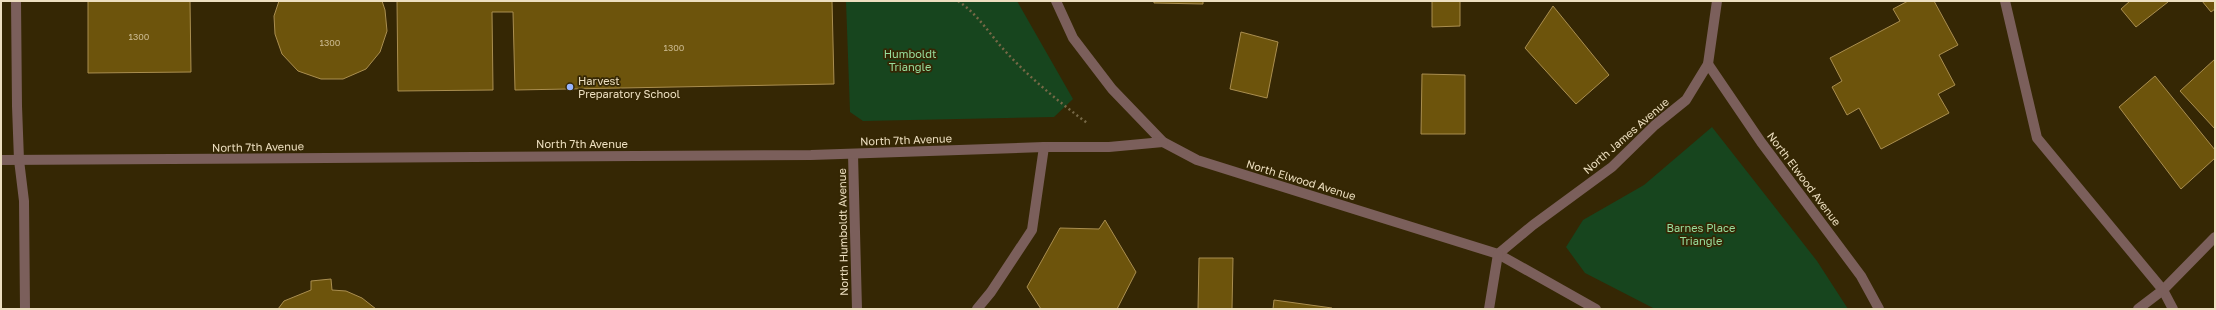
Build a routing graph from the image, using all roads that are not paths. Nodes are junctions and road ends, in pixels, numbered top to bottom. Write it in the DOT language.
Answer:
graph roads {
  1 [pos="16,1"];
  2 [pos="1056,1"];
  3 [pos="1717,1"];
  4 [pos="2005,1"];
  5 [pos="1708,64"];
  6 [pos="1163,142"];
  7 [pos="1044,146"];
  8 [pos="853,154"];
  9 [pos="1,160"];
  10 [pos="19,160"];
  11 [pos="2215,237"];
  12 [pos="1498,254"];
  13 [pos="2163,290"];
  14 [pos="25,309"];
  15 [pos="857,309"];
  16 [pos="977,309"];
  17 [pos="1489,309"];
  18 [pos="1596,309"];
  19 [pos="1879,309"];
  20 [pos="2138,309"];
  21 [pos="2173,309"];
  1 -- 10 [label="street"];
  2 -- 6 [label="street, North Elwood Avenue"];
  3 -- 5 [label="street, North James Avenue"];
  4 -- 13 [label="street"];
  5 -- 12 [label="street, North James Avenue"];
  5 -- 19 [label="street, North Elwood Avenue"];
  6 -- 7 [label="street, North 7th Avenue"];
  6 -- 12 [label="street, North Elwood Avenue"];
  7 -- 8 [label="street, North 7th Avenue"];
  7 -- 16 [label="street"];
  8 -- 10 [label="street, North 7th Avenue"];
  8 -- 15 [label="street, North Humboldt Avenue"];
  9 -- 10 [label="street, North 7th Avenue"];
  10 -- 14 [label="street"];
  11 -- 13 [label="street"];
  12 -- 17 [label="street"];
  12 -- 18 [label="street, North Elwood Avenue"];
  13 -- 20 [label="street"];
  13 -- 21 [label="street"];
}
